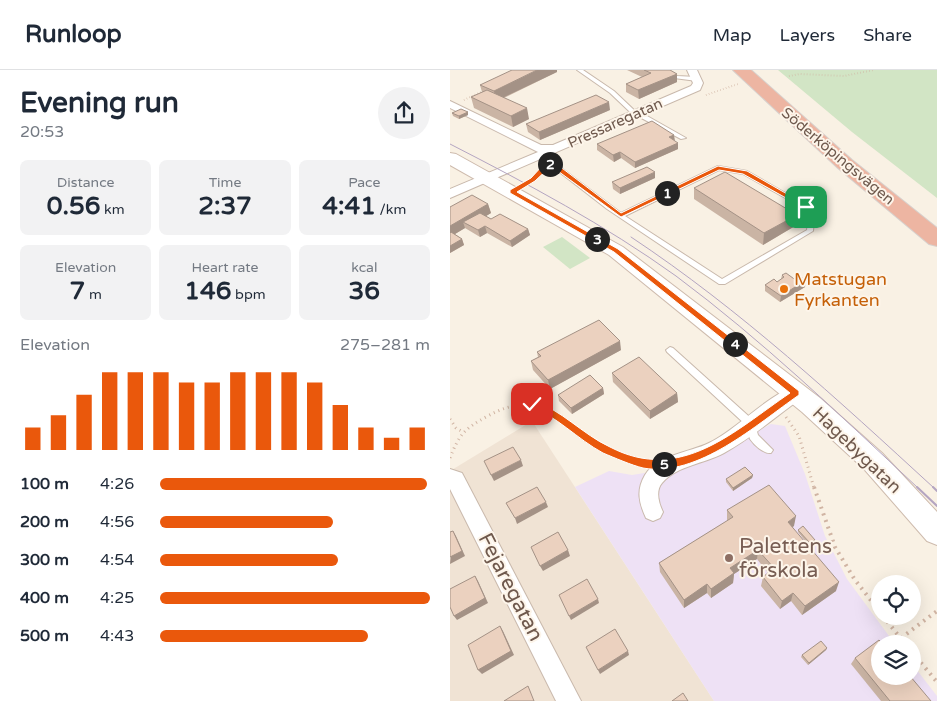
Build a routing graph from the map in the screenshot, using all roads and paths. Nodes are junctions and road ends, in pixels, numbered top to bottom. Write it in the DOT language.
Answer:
graph roads {
  1 [pos="580,70"];
  2 [pos="661,70"];
  3 [pos="762,70"];
  4 [pos="874,70"];
  5 [pos="695,75"];
  6 [pos="789,76"];
  7 [pos="741,77"];
  8 [pos="485,90"];
  9 [pos="704,95"];
  10 [pos="451,105"];
  11 [pos="638,113"];
  12 [pos="683,138"];
  13 [pos="556,149"];
  14 [pos="542,156"];
  15 [pos="450,158"];
  16 [pos="552,164"];
  17 [pos="488,178"];
  18 [pos="512,192"];
  19 [pos="450,194"];
  20 [pos="937,215"];
  21 [pos="621,216"];
  22 [pos="937,238"];
  23 [pos="670,350"];
  24 [pos="796,393"];
  25 [pos="450,419"];
  26 [pos="750,424"];
  27 [pos="463,432"];
  28 [pos="768,450"];
  29 [pos="450,458"];
  30 [pos="679,463"];
  31 [pos="450,477"];
  32 [pos="653,512"];
  33 [pos="937,532"];
  34 [pos="937,611"];
  35 [pos="891,625"];
  36 [pos="899,635"];
  37 [pos="905,635"];
  38 [pos="921,663"];
  39 [pos="937,682"];
  40 [pos="569,701"];
  1 -- 11 [label="lane"];
  2 -- 5 [label="lane"];
  3 -- 20 [label="highway, Söderköpingsvägen"];
  4 -- 6 [label="path"];
  5 -- 11 [label="street, Pressaregatan"];
  7 -- 9 [label="path"];
  7 -- 22 [label="highway, Söderköpingsvägen"];
  8 -- 10 [label="path"];
  10 -- 13 [label="street"];
  11 -- 12 [label="lane"];
  11 -- 13 [label="street, Pressaregatan"];
  13 -- 14 [label="street, Pressaregatan"];
  14 -- 16 [label="lane"];
  14 -- 17 [label="street, Pressaregatan"];
  15 -- 17 [label="street, Hagebygatan"];
  16 -- 18 [label="path"];
  16 -- 21 [label="lane"];
  17 -- 18 [label="street, Hagebygatan"];
  17 -- 19 [label="street, Pressaregatan"];
  18 -- 24 [label="street, Hagebygatan"];
  21 -- 21 [label="lane"];
  23 -- 26 [label="lane"];
  24 -- 26 [label="street"];
  24 -- 33 [label="street, Hagebygatan"];
  25 -- 27 [label="path"];
  26 -- 28 [label="lane"];
  26 -- 30 [label="street"];
  27 -- 29 [label="path"];
  27 -- 30 [label="path"];
  30 -- 32 [label="street"];
  31 -- 40 [label="street, Fejaregatan"];
  34 -- 37 [label="path"];
  35 -- 36 [label="path"];
  38 -- 39 [label="path"];
}
